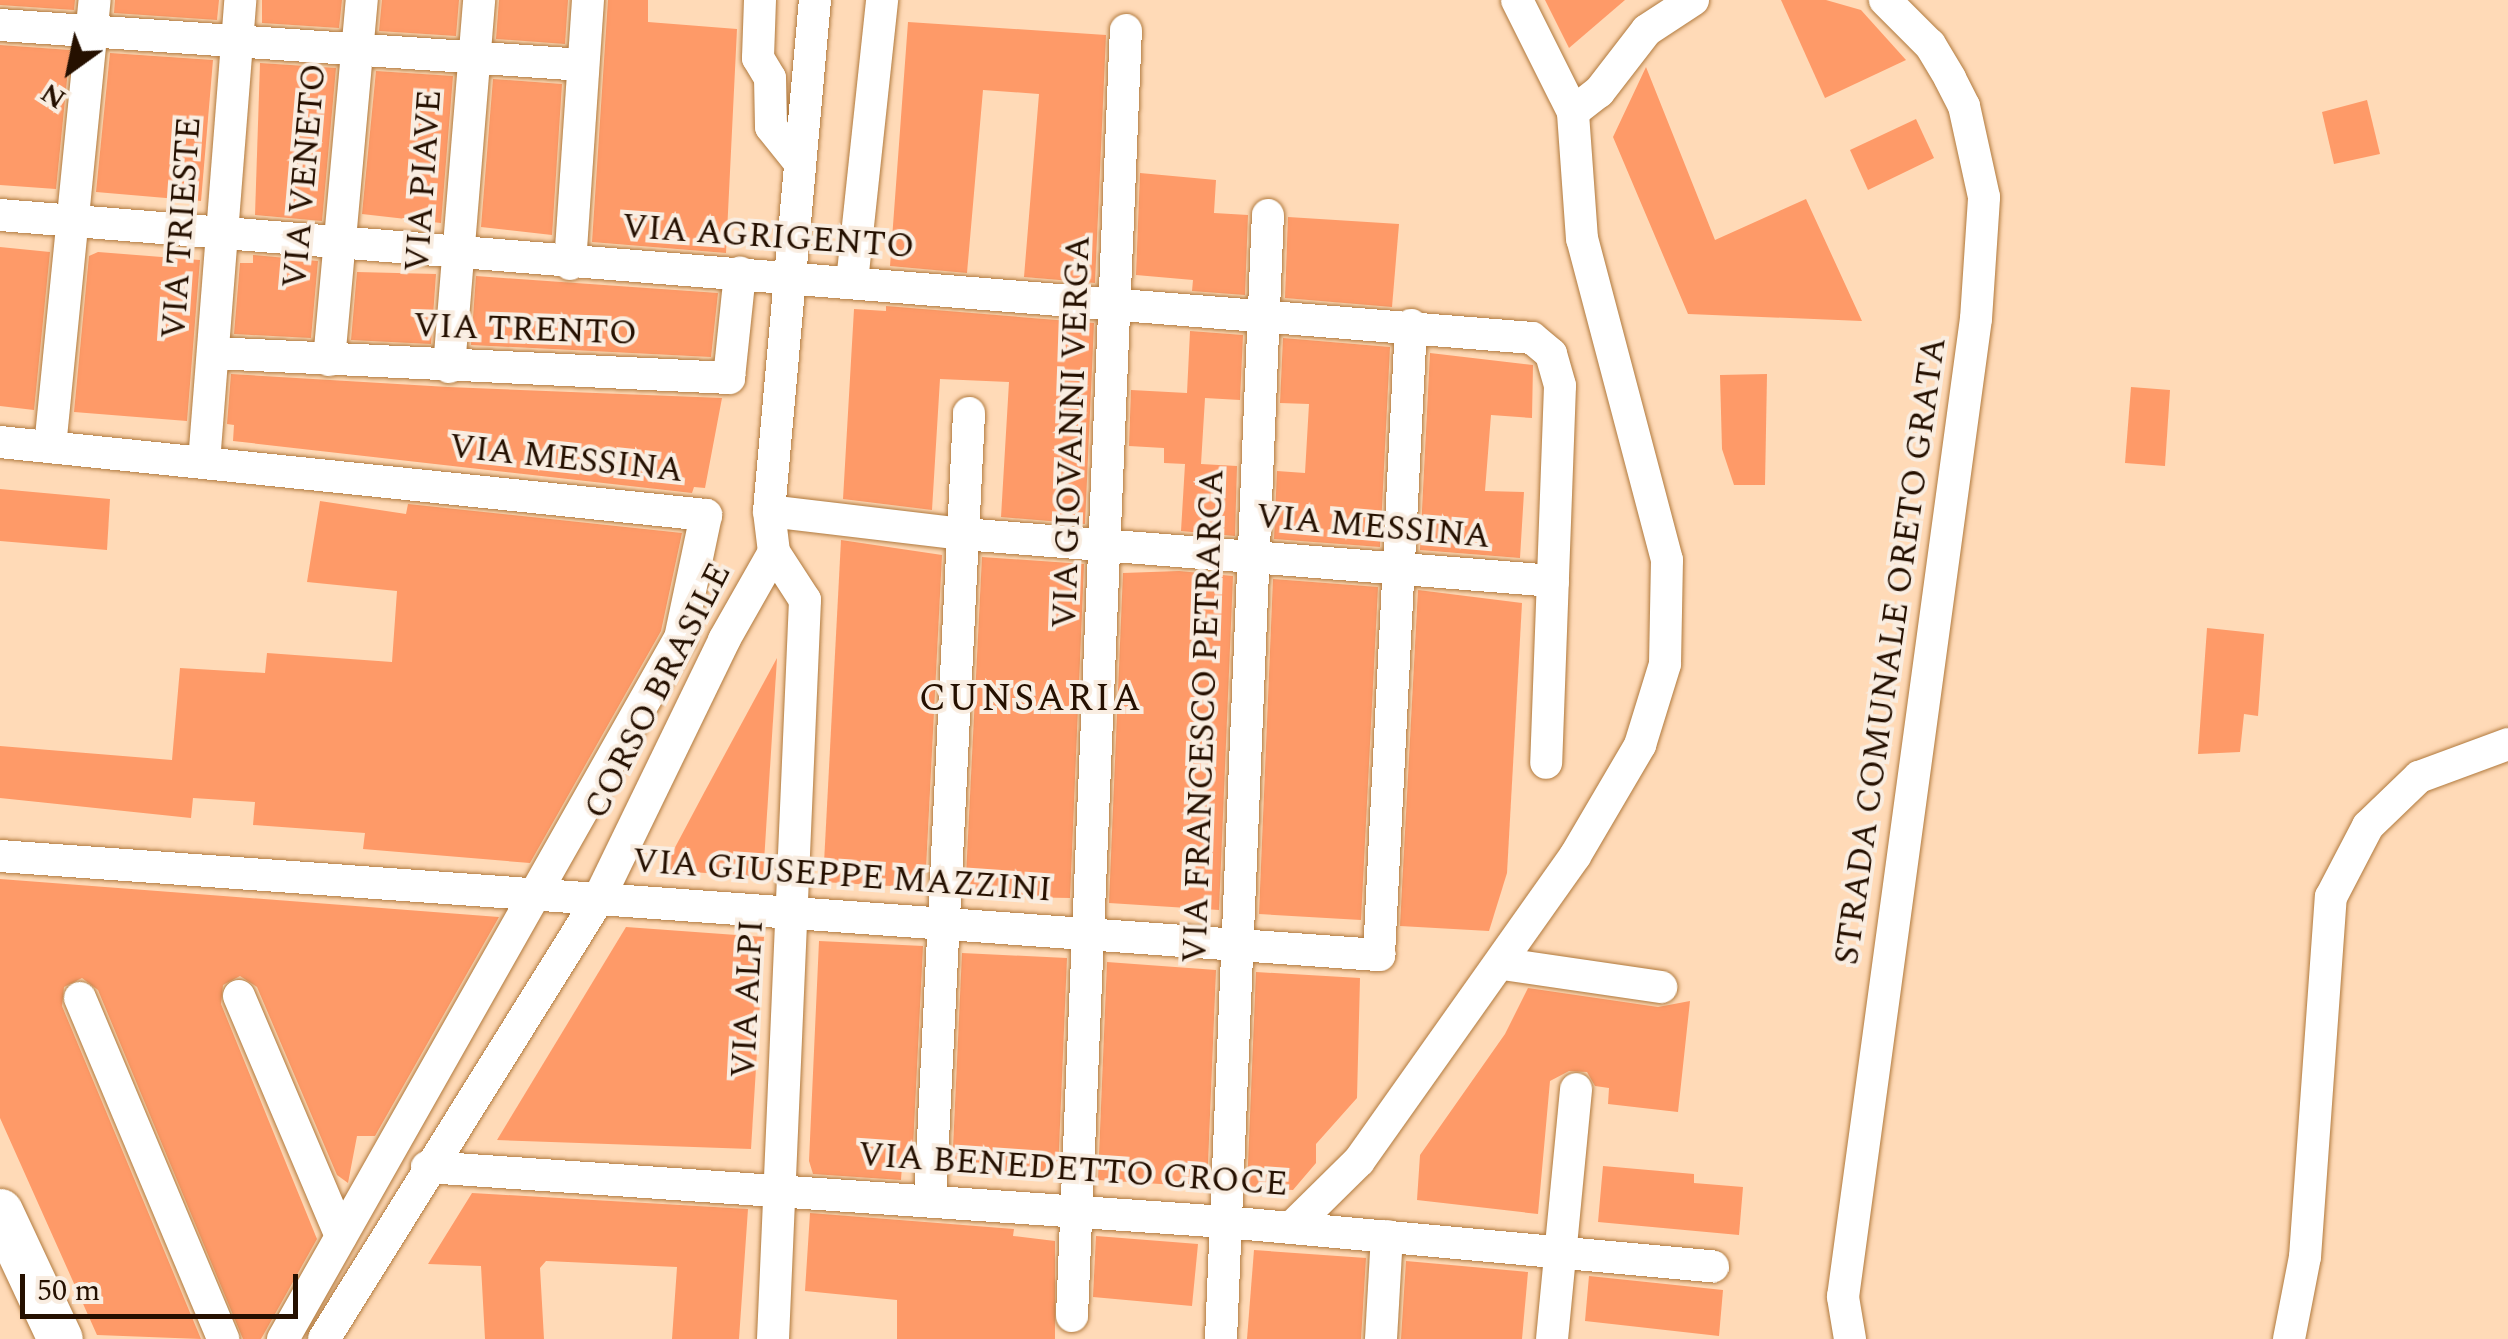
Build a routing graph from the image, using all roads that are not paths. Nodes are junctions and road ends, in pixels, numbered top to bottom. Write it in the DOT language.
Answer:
graph roads {
  1 [pos="240,0"];
  2 [pos="362,0"];
  3 [pos="479,0"];
  4 [pos="588,0"];
  5 [pos="760,0"];
  6 [pos="815,0"];
  7 [pos="882,0"];
  8 [pos="1517,0"];
  9 [pos="1692,0"];
  10 [pos="1885,0"];
  11 [pos="93,16"];
  12 [pos="0,24"];
  13 [pos="1126,30"];
  14 [pos="236,41"];
  15 [pos="357,50"];
  16 [pos="473,58"];
  17 [pos="583,65"];
  18 [pos="1572,112"];
  19 [pos="799,162"];
  20 [pos="1268,214"];
  21 [pos="0,215"];
  22 [pos="73,220"];
  23 [pos="221,234"];
  24 [pos="338,244"];
  25 [pos="460,254"];
  26 [pos="570,264"];
  27 [pos="740,274"];
  28 [pos="794,276"];
  29 [pos="852,282"];
  30 [pos="1117,302"];
  31 [pos="1262,314"];
  32 [pos="1411,325"];
  33 [pos="213,353"];
  34 [pos="329,360"];
  35 [pos="448,368"];
  36 [pos="969,412"];
  37 [pos="0,442"];
  38 [pos="50,447"];
  39 [pos="204,462"];
  40 [pos="770,511"];
  41 [pos="963,534"];
  42 [pos="1107,546"];
  43 [pos="774,552"];
  44 [pos="1250,557"];
  45 [pos="1399,569"];
  46 [pos="1553,581"];
  47 [pos="2508,744"];
  48 [pos="1546,763"];
  49 [pos="0,856"];
  50 [pos="536,894"];
  51 [pos="600,898"];
  52 [pos="792,912"];
  53 [pos="944,924"];
  54 [pos="1091,934"];
  55 [pos="1234,944"];
  56 [pos="1502,964"];
  57 [pos="1661,987"];
  58 [pos="239,996"];
  59 [pos="80,998"];
  60 [pos="1576,1089"];
  61 [pos="427,1167"];
  62 [pos="780,1188"];
  63 [pos="930,1200"];
  64 [pos="1078,1211"];
  65 [pos="2,1218"];
  66 [pos="1225,1222"];
  67 [pos="1292,1227"];
  68 [pos="341,1236"];
  69 [pos="1387,1236"];
  70 [pos="1560,1252"];
  71 [pos="1713,1266"];
  72 [pos="1072,1316"];
  73 [pos="1215,1338"];
  74 [pos="60,1339"];
  75 [pos="223,1339"];
  76 [pos="283,1339"];
  77 [pos="324,1339"];
  78 [pos="774,1339"];
  79 [pos="1381,1339"];
  80 [pos="1552,1339"];
  81 [pos="1850,1339"];
  82 [pos="2289,1339"];
  1 -- 14 [label="street, VIA TRIESTE"];
  2 -- 15 [label="street, VIA VENETO"];
  3 -- 16 [label="street, VIA PIAVE"];
  4 -- 17 [label="street"];
  5 -- 19 [label="street"];
  6 -- 19 [label="street, CORSO BRASILE"];
  7 -- 29 [label="street"];
  8 -- 18 [label="street"];
  9 -- 18 [label="street"];
  10 -- 81 [label="street, STRADA COMUNALE ORETO GRATA"];
  11 -- 12 [label="street"];
  11 -- 14 [label="street"];
  11 -- 22 [label="street"];
  13 -- 30 [label="street, VIA GIOVANNI VERGA"];
  14 -- 15 [label="street"];
  14 -- 23 [label="street, VIA TRIESTE"];
  15 -- 16 [label="street"];
  15 -- 24 [label="street, VIA VENETO"];
  16 -- 17 [label="street"];
  16 -- 25 [label="street, VIA PIAVE"];
  17 -- 26 [label="street"];
  18 -- 56 [label="street"];
  19 -- 28 [label="street, CORSO BRASILE"];
  20 -- 31 [label="street, VIA FRANCESCO PETRARCA"];
  21 -- 22 [label="street, VIA AGRIGENTO"];
  22 -- 23 [label="street, VIA AGRIGENTO"];
  22 -- 38 [label="street"];
  23 -- 24 [label="street, VIA AGRIGENTO"];
  23 -- 33 [label="street, VIA TRIESTE"];
  24 -- 25 [label="street, VIA AGRIGENTO"];
  24 -- 34 [label="street, VIA VENETO"];
  25 -- 26 [label="street, VIA AGRIGENTO"];
  25 -- 35 [label="street, VIA PIAVE"];
  26 -- 27 [label="street, VIA AGRIGENTO"];
  27 -- 28 [label="street, VIA AGRIGENTO"];
  27 -- 35 [label="street, VIA TRENTO"];
  28 -- 29 [label="street, VIA AGRIGENTO"];
  28 -- 40 [label="street, CORSO BRASILE"];
  29 -- 30 [label="street, VIA AGRIGENTO"];
  30 -- 31 [label="street, VIA AGRIGENTO"];
  30 -- 42 [label="street, VIA GIOVANNI VERGA"];
  31 -- 32 [label="street, VIA AGRIGENTO"];
  31 -- 44 [label="street, VIA FRANCESCO PETRARCA"];
  32 -- 45 [label="street"];
  32 -- 46 [label="street, VIA AGRIGENTO"];
  33 -- 34 [label="street, VIA TRENTO"];
  33 -- 39 [label="street, VIA TRIESTE"];
  34 -- 35 [label="street, VIA TRENTO"];
  36 -- 41 [label="street"];
  37 -- 38 [label="street, VIA MESSINA"];
  38 -- 39 [label="street, VIA MESSINA"];
  39 -- 50 [label="street, VIA MESSINA"];
  40 -- 41 [label="street, VIA MESSINA"];
  40 -- 43 [label="street, CORSO BRASILE"];
  41 -- 42 [label="street, VIA MESSINA"];
  41 -- 53 [label="street"];
  42 -- 44 [label="street, VIA MESSINA"];
  42 -- 54 [label="street, VIA GIOVANNI VERGA"];
  43 -- 51 [label="street, CORSO BRASILE"];
  43 -- 52 [label="street, VIA ALPI"];
  44 -- 45 [label="street, VIA MESSINA"];
  44 -- 55 [label="street, VIA FRANCESCO PETRARCA"];
  45 -- 46 [label="street, VIA MESSINA"];
  45 -- 55 [label="street, VIA GIUSEPPE MAZZINI"];
  46 -- 48 [label="street"];
  47 -- 82 [label="street"];
  49 -- 50 [label="street, VIA GIUSEPPE MAZZINI"];
  50 -- 51 [label="street, VIA GIUSEPPE MAZZINI"];
  50 -- 68 [label="street"];
  51 -- 52 [label="street, VIA GIUSEPPE MAZZINI"];
  51 -- 61 [label="street, CORSO BRASILE"];
  52 -- 53 [label="street, VIA GIUSEPPE MAZZINI"];
  52 -- 62 [label="street, VIA ALPI"];
  53 -- 54 [label="street, VIA GIUSEPPE MAZZINI"];
  53 -- 63 [label="street"];
  54 -- 55 [label="street, VIA GIUSEPPE MAZZINI"];
  54 -- 64 [label="street, VIA GIOVANNI VERGA"];
  55 -- 66 [label="street, VIA FRANCESCO PETRARCA"];
  56 -- 57 [label="street"];
  56 -- 67 [label="street"];
  58 -- 68 [label="street"];
  59 -- 75 [label="street"];
  60 -- 70 [label="street"];
  61 -- 62 [label="street, VIA BENEDETTO CROCE"];
  61 -- 77 [label="street, CORSO BRASILE"];
  62 -- 63 [label="street, VIA BENEDETTO CROCE"];
  62 -- 78 [label="street, VIA ALPI"];
  63 -- 64 [label="street, VIA BENEDETTO CROCE"];
  64 -- 66 [label="street, VIA BENEDETTO CROCE"];
  64 -- 72 [label="street, VIA GIOVANNI VERGA"];
  65 -- 74 [label="street"];
  66 -- 67 [label="street, VIA BENEDETTO CROCE"];
  66 -- 73 [label="street, VIA FRANCESCO PETRARCA"];
  67 -- 69 [label="street, VIA BENEDETTO CROCE"];
  68 -- 76 [label="street"];
  69 -- 70 [label="street, VIA BENEDETTO CROCE"];
  69 -- 79 [label="street"];
  70 -- 71 [label="street, VIA BENEDETTO CROCE"];
  70 -- 80 [label="street"];
}
